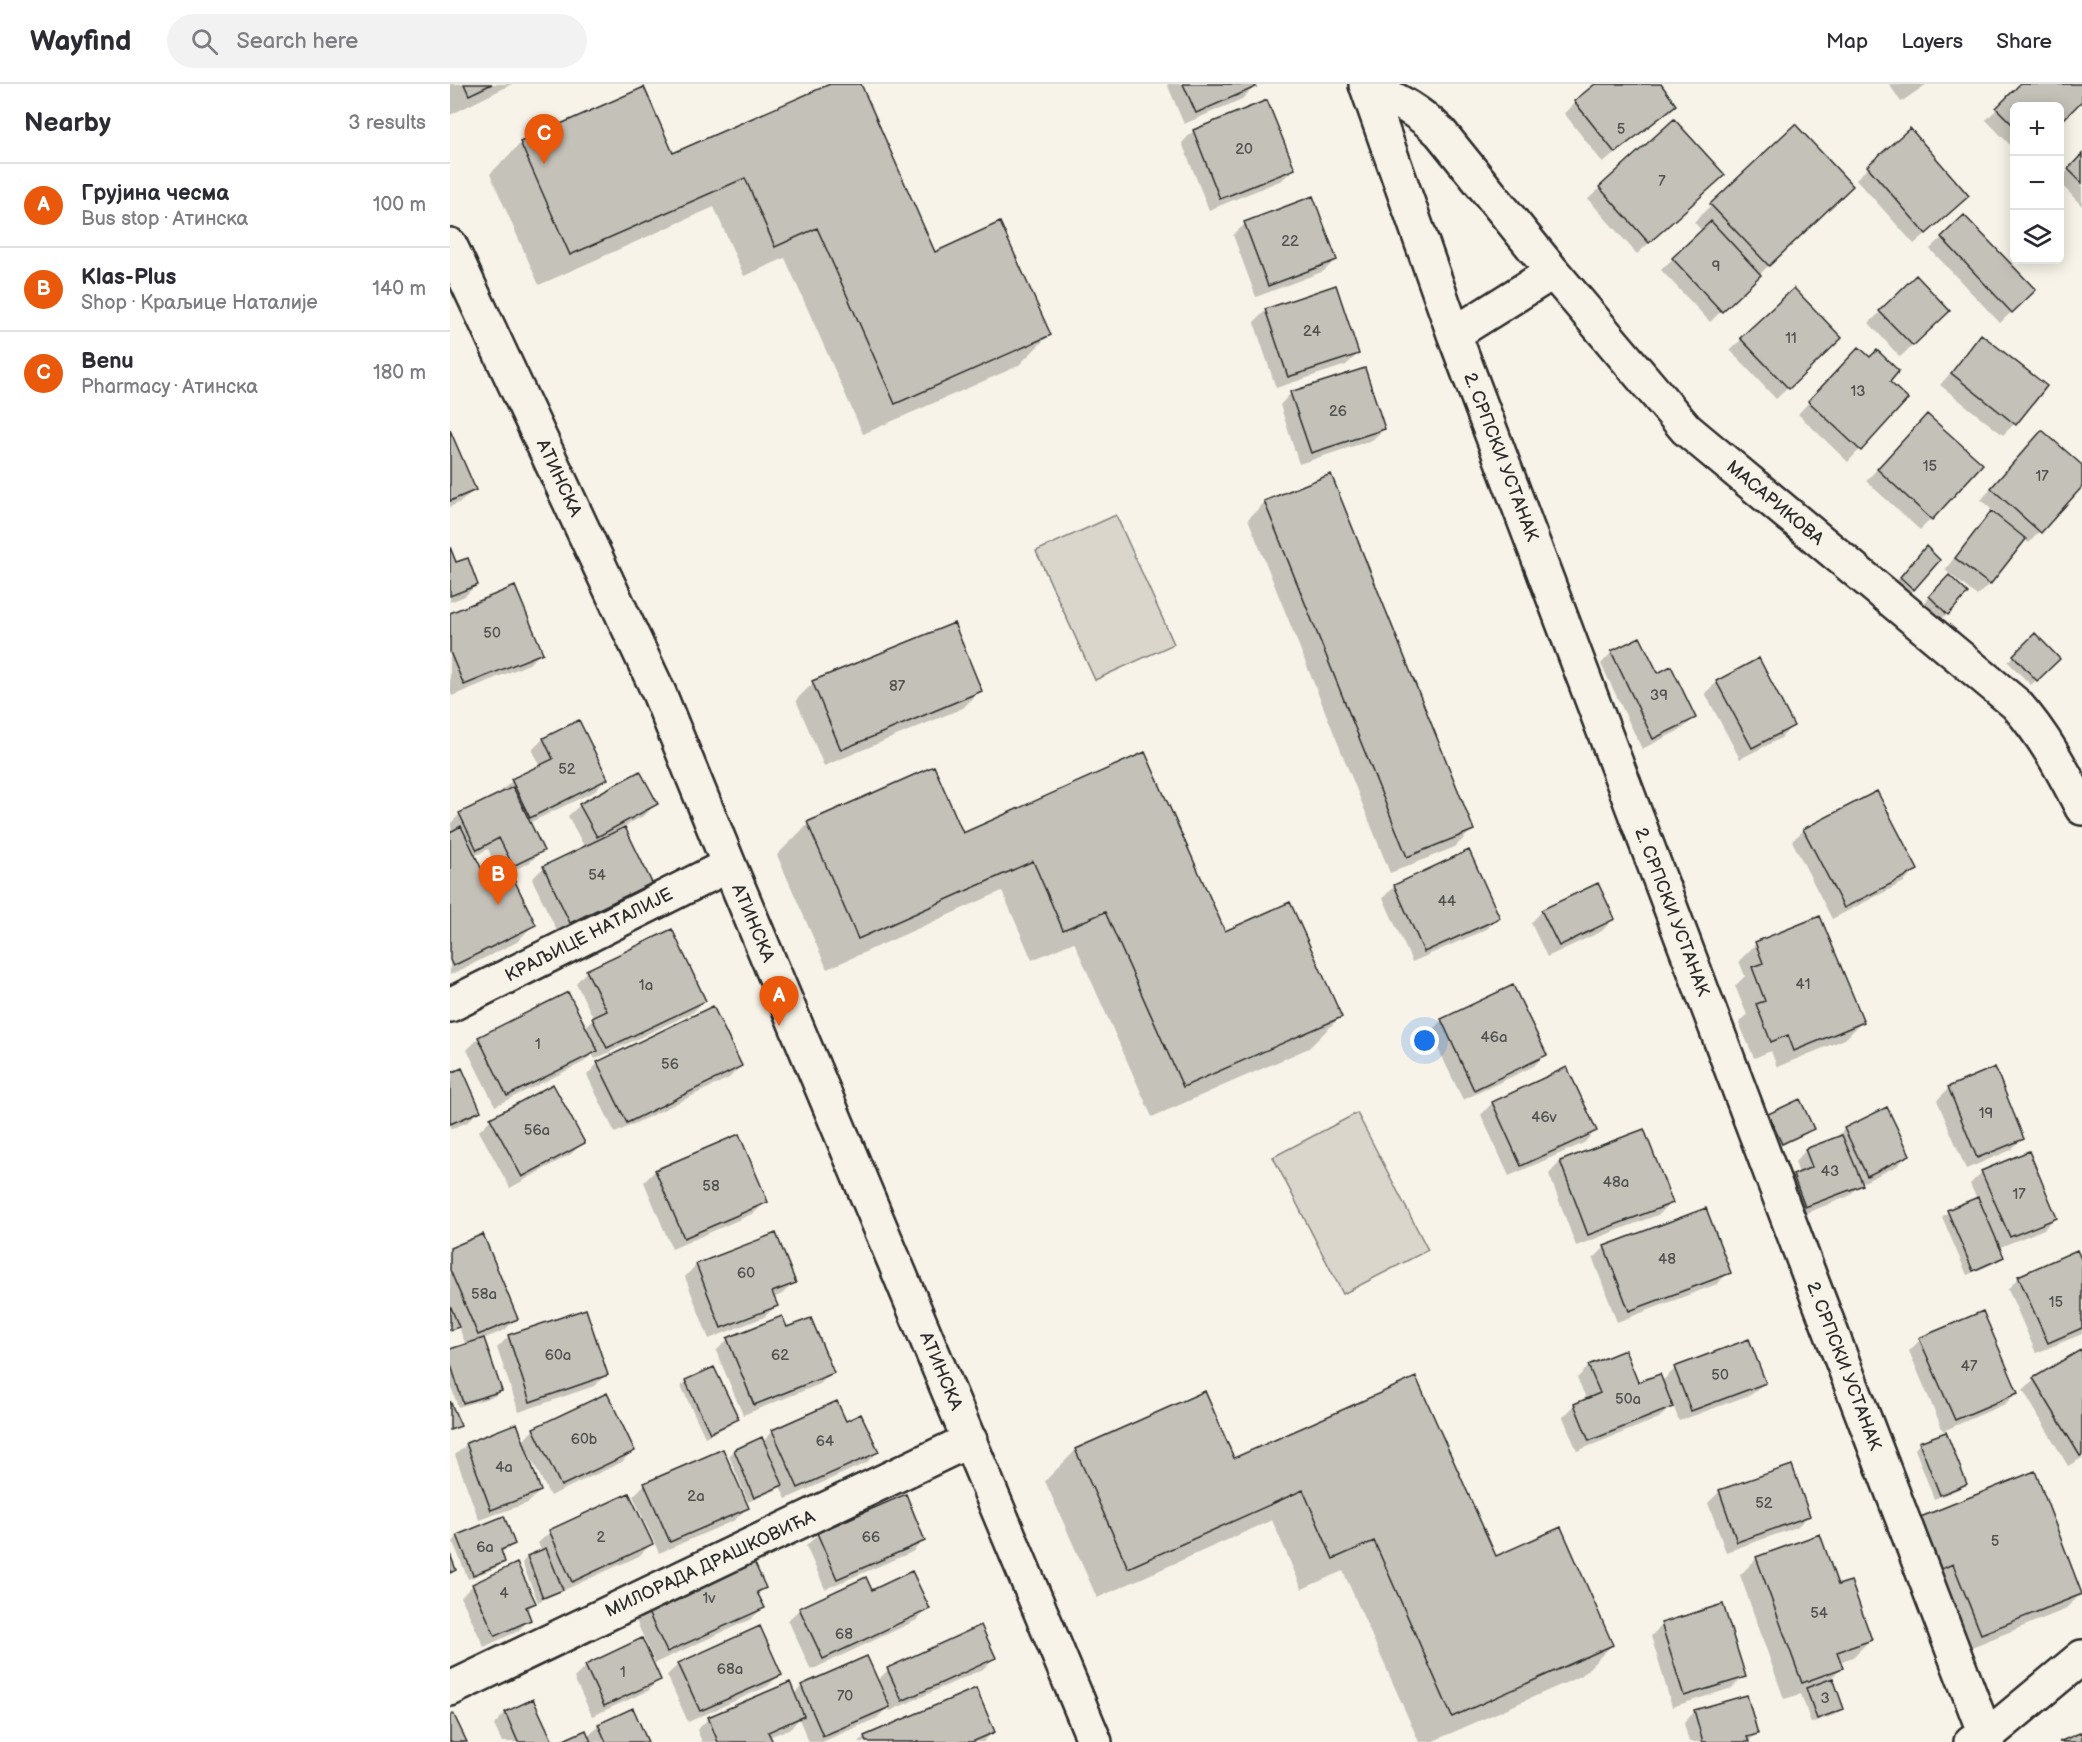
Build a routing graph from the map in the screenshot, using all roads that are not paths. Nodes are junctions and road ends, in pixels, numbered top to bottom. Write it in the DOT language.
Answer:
graph roads {
  1 [pos="1366,85"];
  2 [pos="452,252"];
  3 [pos="1553,272"];
  4 [pos="1454,334"];
  5 [pos="2082,808"];
  6 [pos="729,865"];
  7 [pos="450,1005"];
  8 [pos="970,1440"];
  9 [pos="2082,1657"];
  10 [pos="450,1689"];
  11 [pos="1982,1740"];
  12 [pos="1095,1742"];
  1 -- 3 [label="street, МАСАРИКОВА"];
  1 -- 4 [label="street, 2. СРПСКИ УСТАНАК"];
  2 -- 6 [label="street, АТИНСКА"];
  3 -- 4 [label="street"];
  3 -- 5 [label="street, МАСАРИКОВА"];
  4 -- 11 [label="street, 2. СРПСКИ УСТАНАК"];
  6 -- 7 [label="street, КРАЉИЦЕ НАТАЛИЈЕ"];
  6 -- 8 [label="street, АТИНСКА"];
  8 -- 10 [label="street, МИЛОРАДА ДРАШКОВИЋА"];
  8 -- 12 [label="street, АТИНСКА"];
  9 -- 11 [label="street"];
}
